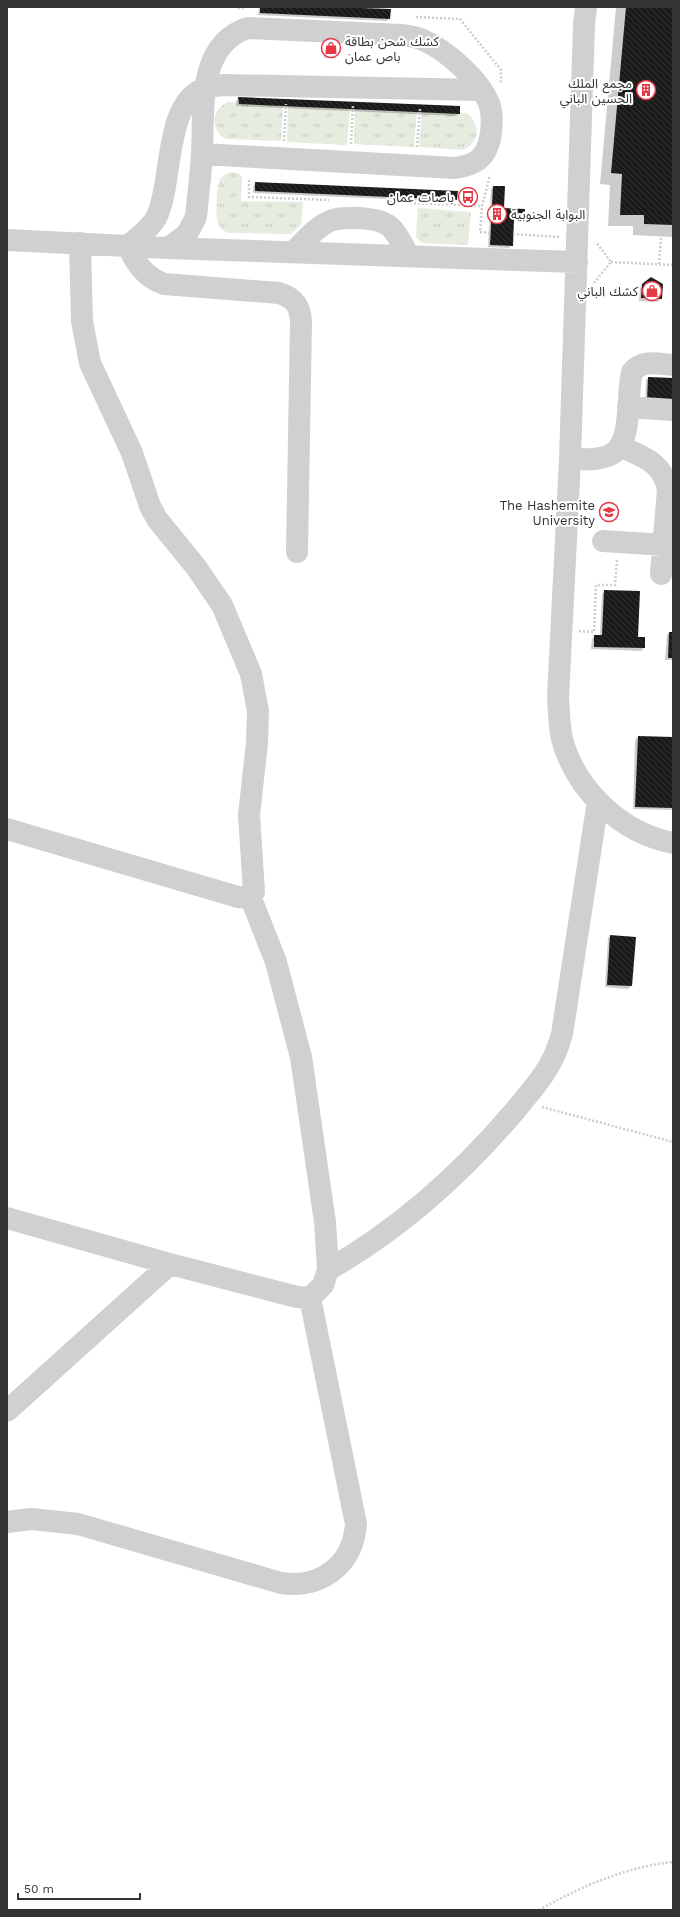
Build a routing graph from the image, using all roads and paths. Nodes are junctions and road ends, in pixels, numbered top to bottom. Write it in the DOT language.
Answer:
graph roads {
  1 [pos="586,7"];
  2 [pos="238,8"];
  3 [pos="253,8"];
  4 [pos="413,17"];
  5 [pos="204,88"];
  6 [pos="491,88"];
  7 [pos="286,102"];
  8 [pos="345,104"];
  9 [pos="353,104"];
  10 [pos="360,105"];
  11 [pos="412,107"];
  12 [pos="420,107"];
  13 [pos="427,108"];
  14 [pos="284,144"];
  15 [pos="350,147"];
  16 [pos="416,150"];
  17 [pos="202,154"];
  18 [pos="492,170"];
  19 [pos="662,225"];
  20 [pos="490,233"];
  21 [pos="514,234"];
  22 [pos="585,239"];
  23 [pos="7,240"];
  24 [pos="80,243"];
  25 [pos="128,246"];
  26 [pos="168,248"];
  27 [pos="293,252"];
  28 [pos="409,256"];
  29 [pos="577,262"];
  30 [pos="611,262"];
  31 [pos="659,264"];
  32 [pos="673,265"];
  33 [pos="592,286"];
  34 [pos="673,365"];
  35 [pos="628,407"];
  36 [pos="673,410"];
  37 [pos="620,446"];
  38 [pos="570,459"];
  39 [pos="610,542"];
  40 [pos="664,545"];
  41 [pos="297,552"];
  42 [pos="661,574"];
  43 [pos="587,632"];
  44 [pos="598,802"];
  45 [pos="7,830"];
  46 [pos="673,843"];
  47 [pos="250,896"];
  48 [pos="522,1102"];
  49 [pos="673,1142"];
  50 [pos="7,1218"];
  51 [pos="170,1264"];
  52 [pos="328,1270"];
  53 [pos="310,1298"];
  54 [pos="7,1411"];
  55 [pos="7,1522"];
  56 [pos="673,1862"];
  57 [pos="538,1910"];
  1 -- 22 [label="street"];
  2 -- 3 [label="path"];
  4 -- 6 [label="path"];
  5 -- 6 [label="street"];
  5 -- 6 [label="street"];
  5 -- 17 [label="street"];
  5 -- 25 [label="street"];
  6 -- 17 [label="street"];
  7 -- 14 [label="path"];
  8 -- 9 [label="path"];
  9 -- 10 [label="path"];
  9 -- 15 [label="path"];
  11 -- 12 [label="path"];
  12 -- 13 [label="path"];
  12 -- 16 [label="path"];
  17 -- 26 [label="street"];
  18 -- 20 [label="path"];
  19 -- 31 [label="path"];
  21 -- 22 [label="path"];
  22 -- 29 [label="street"];
  22 -- 30 [label="path"];
  23 -- 24 [label="street"];
  24 -- 25 [label="street"];
  24 -- 47 [label="street"];
  25 -- 26 [label="street"];
  25 -- 41 [label="street"];
  26 -- 27 [label="street"];
  27 -- 28 [label="street"];
  27 -- 28 [label="street"];
  28 -- 29 [label="street"];
  29 -- 38 [label="street"];
  30 -- 31 [label="path"];
  30 -- 33 [label="path"];
  31 -- 32 [label="path"];
  34 -- 35 [label="street"];
  35 -- 36 [label="street"];
  35 -- 37 [label="street"];
  37 -- 38 [label="street"];
  37 -- 40 [label="street"];
  38 -- 44 [label="street"];
  39 -- 40 [label="street"];
  39 -- 43 [label="path"];
  40 -- 42 [label="street"];
  44 -- 46 [label="street"];
  44 -- 48 [label="street"];
  45 -- 47 [label="street"];
  47 -- 52 [label="street"];
  48 -- 49 [label="path"];
  48 -- 52 [label="street"];
  50 -- 51 [label="street"];
  51 -- 53 [label="street"];
  51 -- 54 [label="street"];
  52 -- 53 [label="street"];
  53 -- 55 [label="street"];
  56 -- 57 [label="path"];
}
